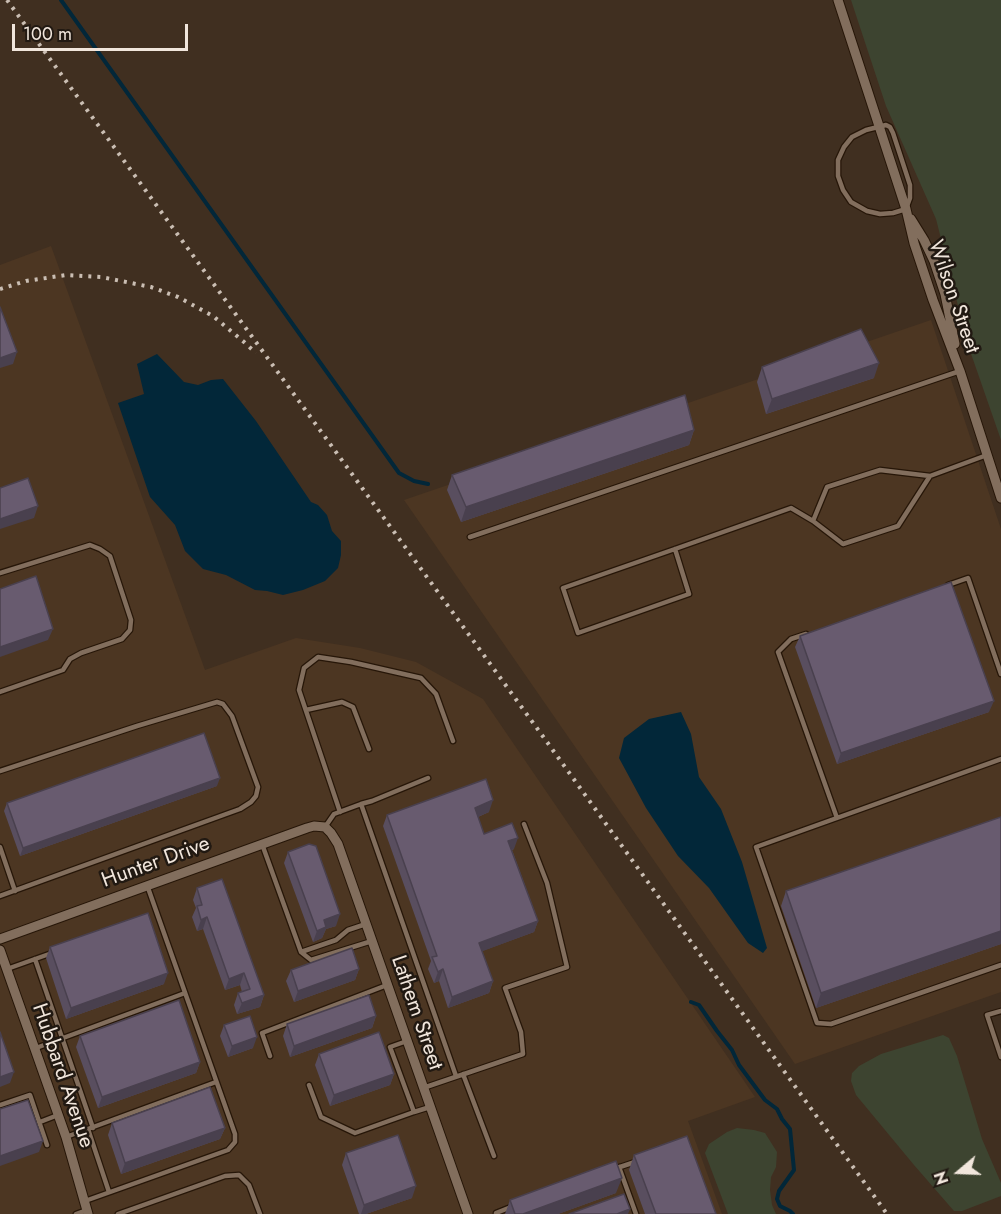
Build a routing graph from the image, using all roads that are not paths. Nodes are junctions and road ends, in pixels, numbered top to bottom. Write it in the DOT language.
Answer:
graph roads {
  1 [pos="838,0"];
  2 [pos="878,126"];
  3 [pos="906,209"];
  4 [pos="960,370"];
  5 [pos="987,455"];
  6 [pos="930,476"];
  7 [pos="1001,498"];
  8 [pos="813,521"];
  9 [pos="470,537"];
  10 [pos="675,549"];
  11 [pos="0,573"];
  12 [pos="940,587"];
  13 [pos="813,632"];
  14 [pos="1001,674"];
  15 [pos="0,692"];
  16 [pos="306,710"];
  17 [pos="453,741"];
  18 [pos="369,749"];
  19 [pos="1001,759"];
  20 [pos="0,771"];
  21 [pos="428,778"];
  22 [pos="361,804"];
  23 [pos="340,812"];
  24 [pos="837,818"];
  25 [pos="524,824"];
  26 [pos="325,827"];
  27 [pos="262,844"];
  28 [pos="0,847"];
  29 [pos="147,885"];
  30 [pos="15,891"];
  31 [pos="0,896"];
  32 [pos="158,915"];
  33 [pos="147,919"];
  34 [pos="366,924"];
  35 [pos="0,939"];
  36 [pos="372,941"];
  37 [pos="0,950"];
  38 [pos="57,951"];
  39 [pos="301,952"];
  40 [pos="35,959"];
  41 [pos="1001,965"];
  42 [pos="4,968"];
  43 [pos="387,986"];
  44 [pos="185,993"];
  45 [pos="1001,1011"];
  46 [pos="62,1038"];
  47 [pos="407,1041"];
  48 [pos="35,1048"];
  49 [pos="270,1056"];
  50 [pos="1001,1057"];
  51 [pos="463,1074"];
  52 [pos="456,1076"];
  53 [pos="216,1082"];
  54 [pos="309,1085"];
  55 [pos="423,1088"];
  56 [pos="0,1105"];
  57 [pos="430,1107"];
  58 [pos="414,1113"];
  59 [pos="58,1115"];
  60 [pos="40,1122"];
  61 [pos="90,1128"];
  62 [pos="66,1137"];
  63 [pos="47,1145"];
  64 [pos="494,1156"];
  65 [pos="642,1159"];
  66 [pos="619,1167"];
  67 [pos="608,1172"];
  68 [pos="109,1192"];
  69 [pos="629,1195"];
  70 [pos="618,1198"];
  71 [pos="518,1204"];
  72 [pos="86,1208"];
  73 [pos="132,1212"];
  74 [pos="76,1214"];
  75 [pos="118,1214"];
  76 [pos="260,1214"];
  77 [pos="468,1214"];
  78 [pos="496,1214"];
  79 [pos="636,1214"];
  1 -- 2 [label="street, Wilson Street"];
  2 -- 3 [label="street, Wilson Street"];
  2 -- 3 [label="lane"];
  3 -- 4 [label="street, Wilson Street"];
  4 -- 5 [label="street, Wilson Street"];
  4 -- 9 [label="lane"];
  5 -- 6 [label="lane"];
  5 -- 7 [label="street, Wilson Street"];
  6 -- 8 [label="lane"];
  6 -- 8 [label="lane"];
  8 -- 10 [label="lane"];
  10 -- 10 [label="lane"];
  11 -- 15 [label="lane"];
  12 -- 14 [label="lane"];
  13 -- 24 [label="lane"];
  16 -- 17 [label="lane"];
  16 -- 18 [label="lane"];
  16 -- 23 [label="lane"];
  19 -- 24 [label="lane"];
  20 -- 30 [label="lane"];
  21 -- 22 [label="lane"];
  22 -- 23 [label="lane"];
  22 -- 52 [label="lane"];
  23 -- 26 [label="lane"];
  24 -- 41 [label="lane"];
  25 -- 51 [label="lane"];
  26 -- 27 [label="street, Hunter Drive"];
  26 -- 34 [label="street, Lathem Street"];
  27 -- 29 [label="street, Hunter Drive"];
  27 -- 39 [label="lane"];
  28 -- 30 [label="lane"];
  29 -- 32 [label="lane"];
  29 -- 35 [label="street, Hunter Drive"];
  30 -- 31 [label="lane"];
  32 -- 33 [label="lane"];
  32 -- 44 [label="lane"];
  34 -- 36 [label="street, Lathem Street"];
  34 -- 39 [label="lane"];
  36 -- 39 [label="lane"];
  36 -- 43 [label="street, Lathem Street"];
  37 -- 42 [label="street, Hubbard Avenue"];
  38 -- 40 [label="lane"];
  40 -- 42 [label="lane"];
  40 -- 46 [label="lane"];
  42 -- 48 [label="street, Hubbard Avenue"];
  43 -- 47 [label="street, Lathem Street"];
  43 -- 49 [label="lane"];
  44 -- 46 [label="lane"];
  44 -- 53 [label="lane"];
  45 -- 50 [label="lane"];
  46 -- 48 [label="lane"];
  46 -- 61 [label="lane"];
  47 -- 55 [label="street, Lathem Street"];
  47 -- 58 [label="lane"];
  48 -- 59 [label="street, Hubbard Avenue"];
  51 -- 52 [label="lane"];
  51 -- 64 [label="lane"];
  52 -- 55 [label="lane"];
  53 -- 61 [label="lane"];
  53 -- 68 [label="lane"];
  54 -- 58 [label="lane"];
  55 -- 57 [label="street, Lathem Street"];
  56 -- 60 [label="lane"];
  57 -- 58 [label="lane"];
  57 -- 77 [label="street, Lathem Street"];
  59 -- 60 [label="lane"];
  59 -- 62 [label="street, Hubbard Avenue"];
  60 -- 63 [label="lane"];
  61 -- 62 [label="lane"];
  61 -- 68 [label="lane"];
  62 -- 72 [label="street, Hubbard Avenue"];
  65 -- 66 [label="lane"];
  66 -- 67 [label="lane"];
  66 -- 69 [label="lane"];
  68 -- 72 [label="lane"];
  69 -- 70 [label="lane"];
  69 -- 79 [label="lane"];
  71 -- 78 [label="lane"];
  72 -- 74 [label="lane"];
  73 -- 75 [label="lane"];
  73 -- 76 [label="lane"];
}
